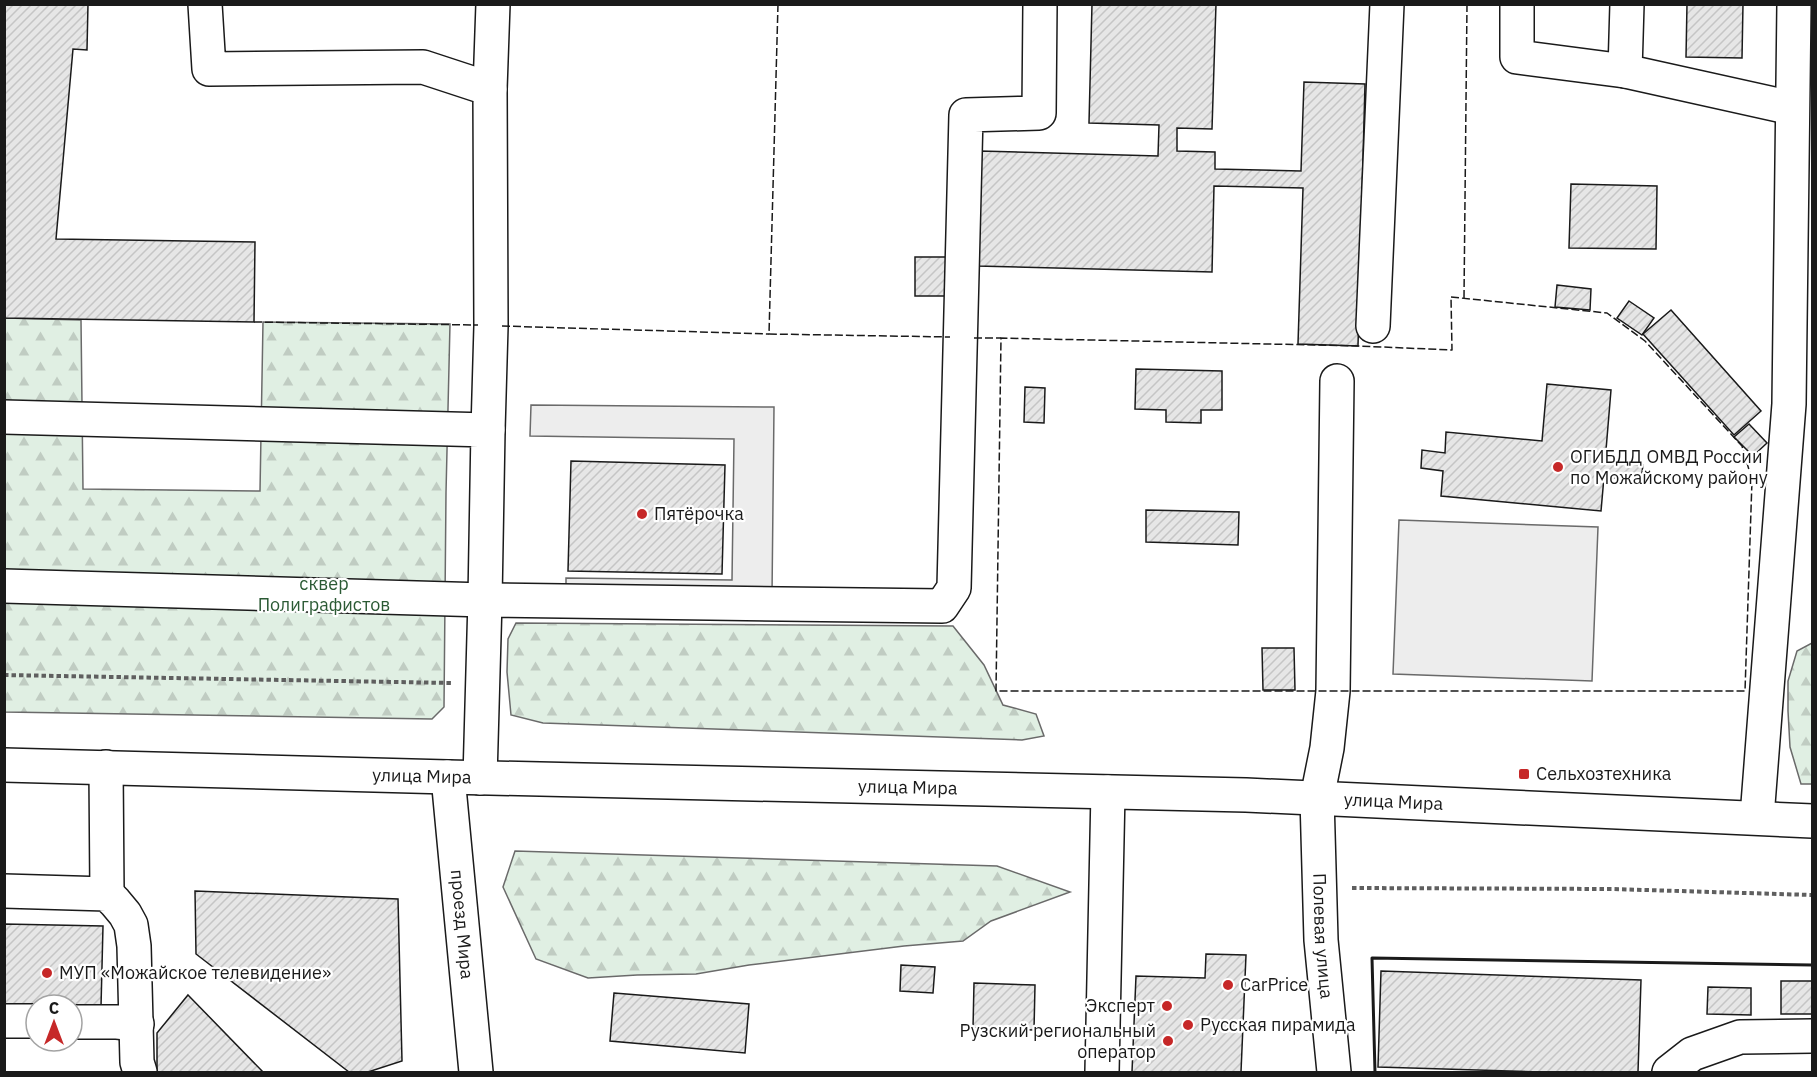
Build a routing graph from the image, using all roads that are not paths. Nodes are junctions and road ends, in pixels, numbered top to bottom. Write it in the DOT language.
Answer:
graph roads {
  1 [pos="205,4"];
  2 [pos="493,4"];
  3 [pos="1040,4"];
  4 [pos="1387,4"];
  5 [pos="1517,4"];
  6 [pos="1627,4"];
  7 [pos="1794,4"];
  8 [pos="1802,47"];
  9 [pos="1625,71"];
  10 [pos="490,89"];
  11 [pos="1792,108"];
  12 [pos="1373,326"];
  13 [pos="1337,381"];
  14 [pos="4,417"];
  15 [pos="488,430"];
  16 [pos="4,586"];
  17 [pos="485,600"];
  18 [pos="4,765"];
  19 [pos="106,768"];
  20 [pos="464,778"];
  21 [pos="1108,792"];
  22 [pos="1317,798"];
  23 [pos="1758,817"];
  24 [pos="1812,820"];
  25 [pos="4,891"];
  26 [pos="106,894"];
  27 [pos="4,1021"];
  28 [pos="24,1021"];
  29 [pos="84,1022"];
  30 [pos="137,1024"];
  31 [pos="1812,1036"];
  32 [pos="140,1072"];
  33 [pos="476,1072"];
  34 [pos="1102,1072"];
  35 [pos="1334,1072"];
  36 [pos="1669,1072"];
  1 -- 10 [label="main road"];
  2 -- 10 [label="main road, проезд Мира"];
  3 -- 17 [label="main road"];
  4 -- 12 [label="main road"];
  5 -- 9 [label="main road"];
  6 -- 9 [label="main road"];
  7 -- 8 [label="main road"];
  8 -- 11 [label="main road"];
  9 -- 11 [label="main road"];
  10 -- 15 [label="main road, проезд Мира"];
  11 -- 23 [label="main road"];
  13 -- 22 [label="main road, Полевая улица"];
  14 -- 15 [label="main road"];
  15 -- 17 [label="main road, проезд Мира"];
  16 -- 17 [label="main road"];
  17 -- 20 [label="main road, проезд Мира"];
  18 -- 19 [label="main road, улица Мира"];
  19 -- 20 [label="main road, улица Мира"];
  19 -- 26 [label="main road"];
  20 -- 21 [label="main road, улица Мира"];
  20 -- 33 [label="main road, проезд Мира"];
  21 -- 22 [label="main road, улица Мира"];
  21 -- 34 [label="main road"];
  22 -- 23 [label="main road, улица Мира"];
  22 -- 35 [label="main road, Полевая улица"];
  23 -- 24 [label="main road, улица Мира"];
  25 -- 26 [label="main road"];
  26 -- 30 [label="main road"];
  27 -- 28 [label="main road"];
  29 -- 30 [label="main road"];
  30 -- 32 [label="main road"];
  31 -- 36 [label="main road"];
}
